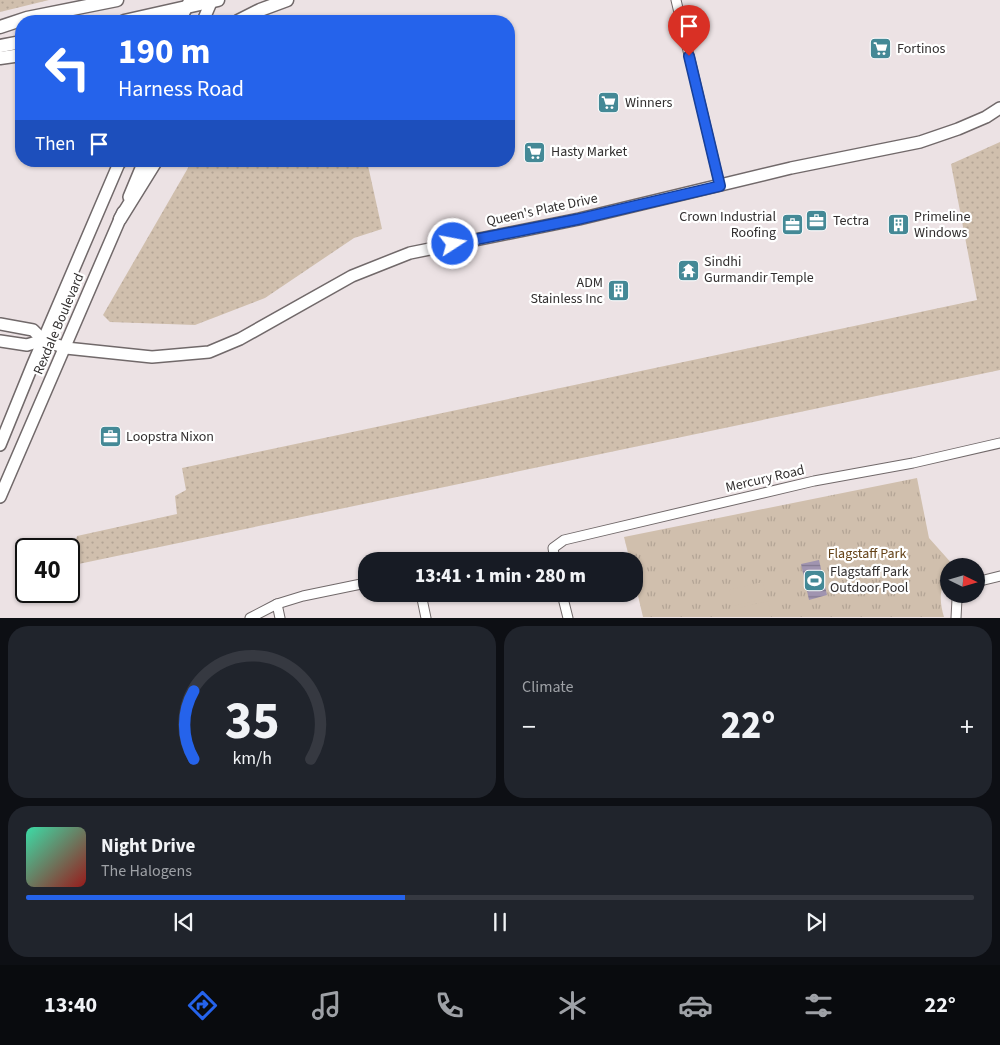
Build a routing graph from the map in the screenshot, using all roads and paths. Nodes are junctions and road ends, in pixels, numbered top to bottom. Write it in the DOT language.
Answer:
graph roads {
  1 [pos="117,0"];
  2 [pos="286,0"];
  3 [pos="676,0"];
  4 [pos="214,1"];
  5 [pos="188,4"];
  6 [pos="42,15"];
  7 [pos="147,15"];
  8 [pos="206,15"];
  9 [pos="250,15"];
  10 [pos="15,22"];
  11 [pos="0,27"];
  12 [pos="15,43"];
  13 [pos="0,46"];
  14 [pos="15,56"];
  15 [pos="0,58"];
  16 [pos="1000,108"];
  17 [pos="117,167"];
  18 [pos="142,167"];
  19 [pos="152,167"];
  20 [pos="720,186"];
  21 [pos="120,219"];
  22 [pos="0,324"];
  23 [pos="43,340"];
  24 [pos="0,341"];
  25 [pos="66,348"];
  26 [pos="1000,443"];
  27 [pos="0,445"];
  28 [pos="0,497"];
  29 [pos="554,552"];
  30 [pos="1000,576"];
  31 [pos="985,580"];
  32 [pos="358,585"];
  33 [pos="423,602"];
  34 [pos="564,602"];
  35 [pos="957,603"];
  36 [pos="277,604"];
  37 [pos="250,618"];
  38 [pos="280,618"];
  39 [pos="426,618"];
  40 [pos="568,618"];
  41 [pos="956,618"];
  1 -- 6 [label="main road"];
  2 -- 9 [label="main road"];
  3 -- 20 [label="street"];
  4 -- 5 [label="main road"];
  4 -- 8 [label="street"];
  5 -- 7 [label="main road"];
  10 -- 11 [label="main road"];
  12 -- 13 [label="main road"];
  14 -- 15 [label="main road"];
  16 -- 20 [label="street, Queen's Plate Drive"];
  17 -- 23 [label="street, Rexdale Boulevard"];
  18 -- 21 [label="street, Rexdale Boulevard"];
  19 -- 21 [label="main road"];
  20 -- 25 [label="street, Queen's Plate Drive"];
  21 -- 25 [label="street, Rexdale Boulevard"];
  22 -- 23 [label="street, Queen's Plate Drive"];
  23 -- 24 [label="street, Queen's Plate Drive"];
  23 -- 25 [label="street, Queen's Plate Drive"];
  23 -- 27 [label="street, Rexdale Boulevard"];
  25 -- 28 [label="street, Rexdale Boulevard"];
  26 -- 29 [label="street, Mercury Road"];
  30 -- 31 [label="street"];
  32 -- 36 [label="street"];
  33 -- 39 [label="street"];
  34 -- 40 [label="street"];
  35 -- 41 [label="street"];
  36 -- 37 [label="street"];
  36 -- 38 [label="street"];
}
